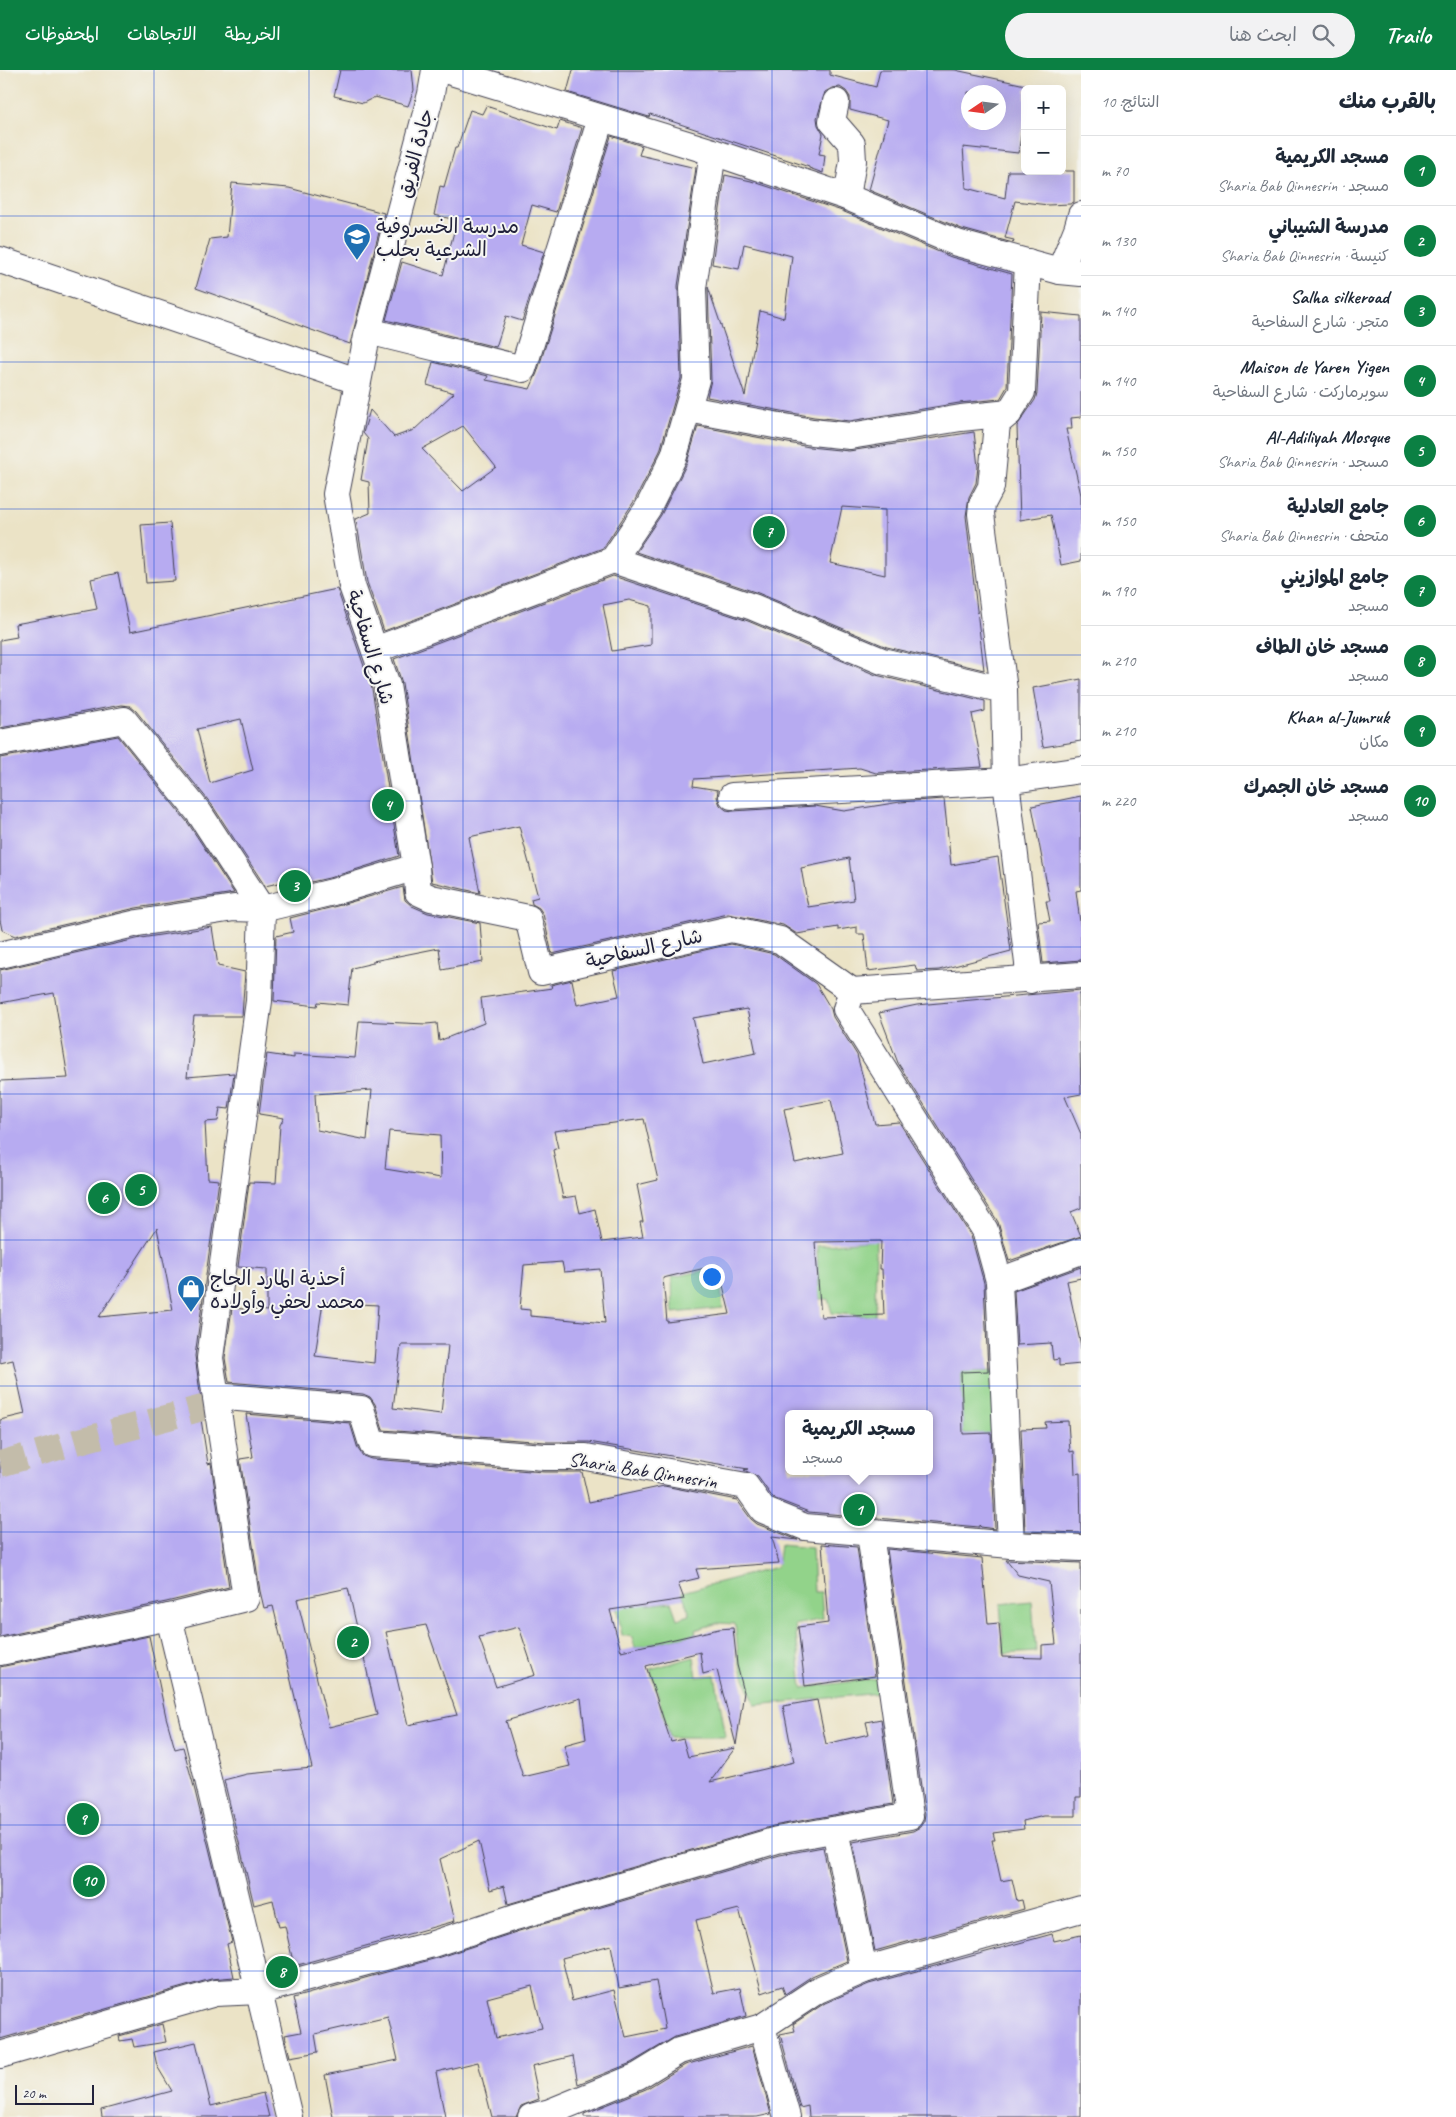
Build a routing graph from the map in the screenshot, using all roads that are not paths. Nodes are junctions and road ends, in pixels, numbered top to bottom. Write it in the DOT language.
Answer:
graph roads {
  1 [pos="436,70"];
  2 [pos="444,70"];
  3 [pos="836,102"];
  4 [pos="601,118"];
  5 [pos="712,152"];
  6 [pos="847,197"];
  7 [pos="1081,215"];
  8 [pos="0,260"];
  9 [pos="1028,262"];
  10 [pos="1070,272"];
  11 [pos="368,331"];
  12 [pos="357,381"];
  13 [pos="688,409"];
  14 [pos="1009,413"];
  15 [pos="613,560"];
  16 [pos="375,650"];
  17 [pos="1004,690"];
  18 [pos="0,743"];
  19 [pos="1081,770"];
  20 [pos="1006,781"];
  21 [pos="732,796"];
  22 [pos="416,867"];
  23 [pos="262,908"];
  24 [pos="0,955"];
  25 [pos="1081,975"];
  26 [pos="1030,980"];
  27 [pos="852,991"];
  28 [pos="1081,1252"];
  29 [pos="999,1281"];
  30 [pos="216,1396"];
  31 [pos="870,1534"];
  32 [pos="1011,1545"];
  33 [pos="1081,1548"];
  34 [pos="169,1616"];
  35 [pos="0,1652"];
  36 [pos="836,1830"];
  37 [pos="1081,1910"];
  38 [pos="864,1970"];
  39 [pos="260,1991"];
  40 [pos="762,2027"];
  41 [pos="0,2055"];
  42 [pos="289,2117"];
  43 [pos="531,2117"];
  44 [pos="787,2117"];
  1 -- 11 [label="street, جادة الفريق"];
  2 -- 4 [label="street"];
  3 -- 6 [label="street"];
  4 -- 5 [label="street"];
  4 -- 11 [label="street"];
  5 -- 6 [label="street"];
  5 -- 13 [label="street"];
  6 -- 9 [label="street"];
  7 -- 10 [label="street"];
  8 -- 12 [label="street"];
  9 -- 10 [label="street"];
  9 -- 14 [label="street"];
  11 -- 12 [label="street, جادة الفريق"];
  12 -- 16 [label="street, شارع السفاحية"];
  13 -- 14 [label="street"];
  13 -- 15 [label="street"];
  14 -- 17 [label="street"];
  15 -- 16 [label="street"];
  15 -- 17 [label="street"];
  16 -- 22 [label="street, شارع السفاحية"];
  17 -- 20 [label="street"];
  18 -- 23 [label="street"];
  19 -- 20 [label="street"];
  20 -- 21 [label="street"];
  20 -- 26 [label="street"];
  22 -- 23 [label="street"];
  22 -- 27 [label="street, شارع السفاحية"];
  23 -- 24 [label="street"];
  23 -- 30 [label="street"];
  25 -- 26 [label="street"];
  26 -- 27 [label="street"];
  27 -- 29 [label="street"];
  28 -- 29 [label="street"];
  29 -- 32 [label="street"];
  30 -- 31 [label="street, Sharia Bab Qinnesrin"];
  30 -- 34 [label="street"];
  31 -- 32 [label="street, Sharia Bab Qinnesrin"];
  31 -- 36 [label="street"];
  32 -- 33 [label="street, Sharia Bab Qinnesrin"];
  34 -- 35 [label="street"];
  34 -- 39 [label="street"];
  36 -- 38 [label="street"];
  36 -- 39 [label="street"];
  37 -- 38 [label="street"];
  38 -- 40 [label="street"];
  39 -- 41 [label="street"];
  39 -- 42 [label="street"];
  40 -- 43 [label="street"];
  40 -- 44 [label="street"];
}
